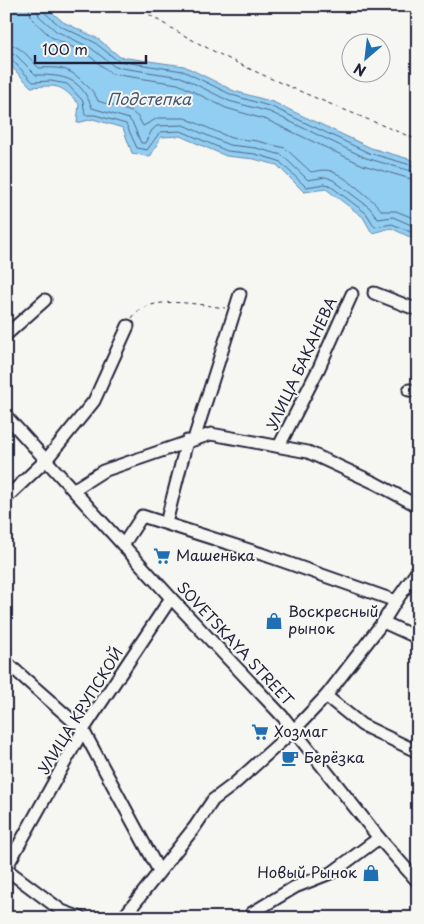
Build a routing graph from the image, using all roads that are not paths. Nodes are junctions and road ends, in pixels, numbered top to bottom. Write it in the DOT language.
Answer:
graph roads {
  1 [pos="374,293"];
  2 [pos="240,294"];
  3 [pos="352,294"];
  4 [pos="45,300"];
  5 [pos="418,310"];
  6 [pos="128,326"];
  7 [pos="6,335"];
  8 [pos="6,416"];
  9 [pos="191,440"];
  10 [pos="279,446"];
  11 [pos="46,460"];
  12 [pos="73,490"];
  13 [pos="6,498"];
  14 [pos="418,506"];
  15 [pos="166,523"];
  16 [pos="123,545"];
  17 [pos="418,570"];
  18 [pos="171,598"];
  19 [pos="396,601"];
  20 [pos="383,622"];
  21 [pos="418,638"];
  22 [pos="6,662"];
  23 [pos="326,696"];
  24 [pos="83,730"];
  25 [pos="294,730"];
  26 [pos="418,752"];
  27 [pos="380,838"];
  28 [pos="6,869"];
  29 [pos="159,871"];
  30 [pos="418,882"];
  31 [pos="252,913"];
  32 [pos="81,918"];
  33 [pos="123,918"];
  1 -- 5 [label="street"];
  2 -- 9 [label="street"];
  3 -- 10 [label="street, УЛИЦА БАКАНЕВА"];
  4 -- 7 [label="street"];
  6 -- 11 [label="street"];
  8 -- 11 [label="street, SOVETSKAYA STREET"];
  9 -- 10 [label="street"];
  9 -- 12 [label="street"];
  9 -- 15 [label="street"];
  10 -- 14 [label="street"];
  11 -- 12 [label="street, SOVETSKAYA STREET"];
  11 -- 13 [label="street"];
  12 -- 16 [label="street, SOVETSKAYA STREET"];
  15 -- 16 [label="street"];
  15 -- 19 [label="street"];
  16 -- 18 [label="street, SOVETSKAYA STREET"];
  17 -- 19 [label="street"];
  18 -- 24 [label="street, УЛИЦА КРУПСКОЙ"];
  18 -- 25 [label="street, SOVETSKAYA STREET"];
  19 -- 20 [label="street"];
  20 -- 21 [label="street"];
  20 -- 23 [label="street"];
  22 -- 24 [label="street"];
  23 -- 25 [label="street"];
  23 -- 26 [label="street"];
  24 -- 28 [label="street, УЛИЦА КРУПСКОЙ"];
  24 -- 29 [label="street"];
  25 -- 27 [label="street, SOVETSKAYA STREET"];
  25 -- 29 [label="street"];
  27 -- 30 [label="street, SOVETSKAYA STREET"];
  27 -- 31 [label="street"];
  28 -- 32 [label="street"];
  29 -- 33 [label="street"];
}
